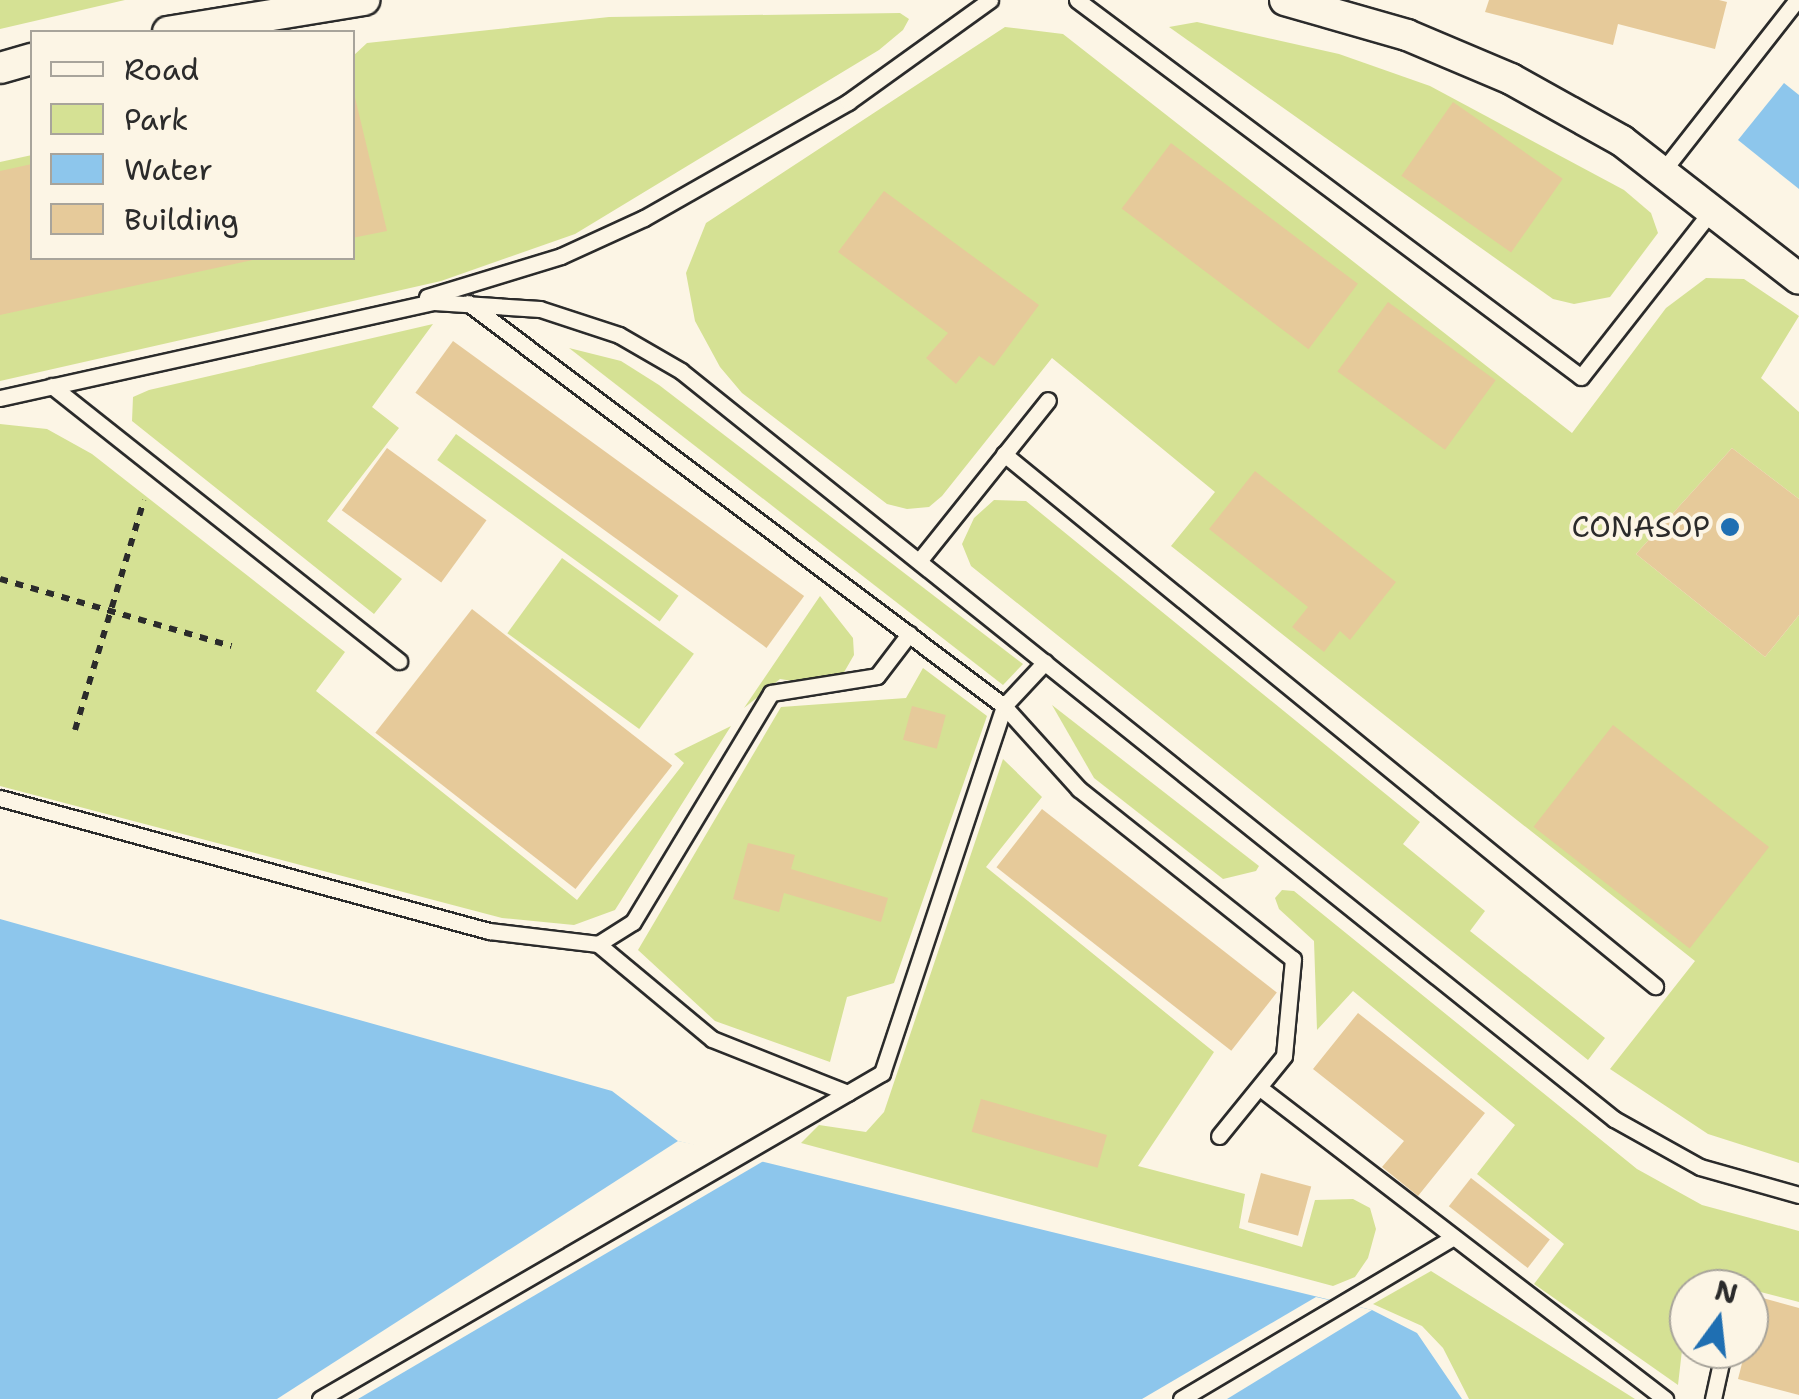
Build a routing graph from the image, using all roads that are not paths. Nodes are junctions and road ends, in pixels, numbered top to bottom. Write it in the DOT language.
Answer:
graph roads {
  1 [pos="364,0"];
  2 [pos="990,0"];
  3 [pos="1076,0"];
  4 [pos="1284,0"];
  5 [pos="1797,0"];
  6 [pos="180,30"];
  7 [pos="30,60"];
  8 [pos="0,68"];
  9 [pos="1662,172"];
  10 [pos="1712,210"];
  11 [pos="1799,279"];
  12 [pos="466,302"];
  13 [pos="394,306"];
  14 [pos="52,386"];
  15 [pos="0,398"];
  16 [pos="1048,400"];
  17 [pos="1004,454"];
  18 [pos="919,562"];
  19 [pos="909,634"];
  20 [pos="399,662"];
  21 [pos="1044,662"];
  22 [pos="1004,706"];
  23 [pos="0,798"];
  24 [pos="598,944"];
  25 [pos="1655,986"];
  26 [pos="1260,1088"];
  27 [pos="848,1093"];
  28 [pos="1220,1136"];
  29 [pos="1799,1195"];
  30 [pos="1454,1237"];
  31 [pos="1720,1369"];
  32 [pos="320,1399"];
  33 [pos="1180,1399"];
  34 [pos="1666,1399"];
  35 [pos="1713,1399"];
  1 -- 6 [label="street"];
  2 -- 13 [label="lane"];
  3 -- 10 [label="lane"];
  4 -- 9 [label="street"];
  5 -- 9 [label="lane"];
  7 -- 8 [label="street"];
  9 -- 10 [label="street"];
  10 -- 11 [label="street"];
  12 -- 13 [label="lane"];
  12 -- 18 [label="lane"];
  12 -- 19 [label="lane"];
  13 -- 14 [label="lane"];
  14 -- 15 [label="lane"];
  14 -- 20 [label="lane"];
  16 -- 17 [label="lane"];
  17 -- 18 [label="lane"];
  17 -- 25 [label="lane"];
  18 -- 21 [label="lane"];
  19 -- 22 [label="lane"];
  19 -- 24 [label="lane"];
  21 -- 22 [label="lane"];
  21 -- 29 [label="lane"];
  22 -- 26 [label="lane"];
  22 -- 27 [label="lane"];
  23 -- 24 [label="lane"];
  24 -- 27 [label="lane"];
  26 -- 28 [label="lane"];
  26 -- 30 [label="lane"];
  27 -- 32 [label="lane"];
  30 -- 33 [label="lane"];
  30 -- 34 [label="lane"];
  31 -- 35 [label="lane"];
}
